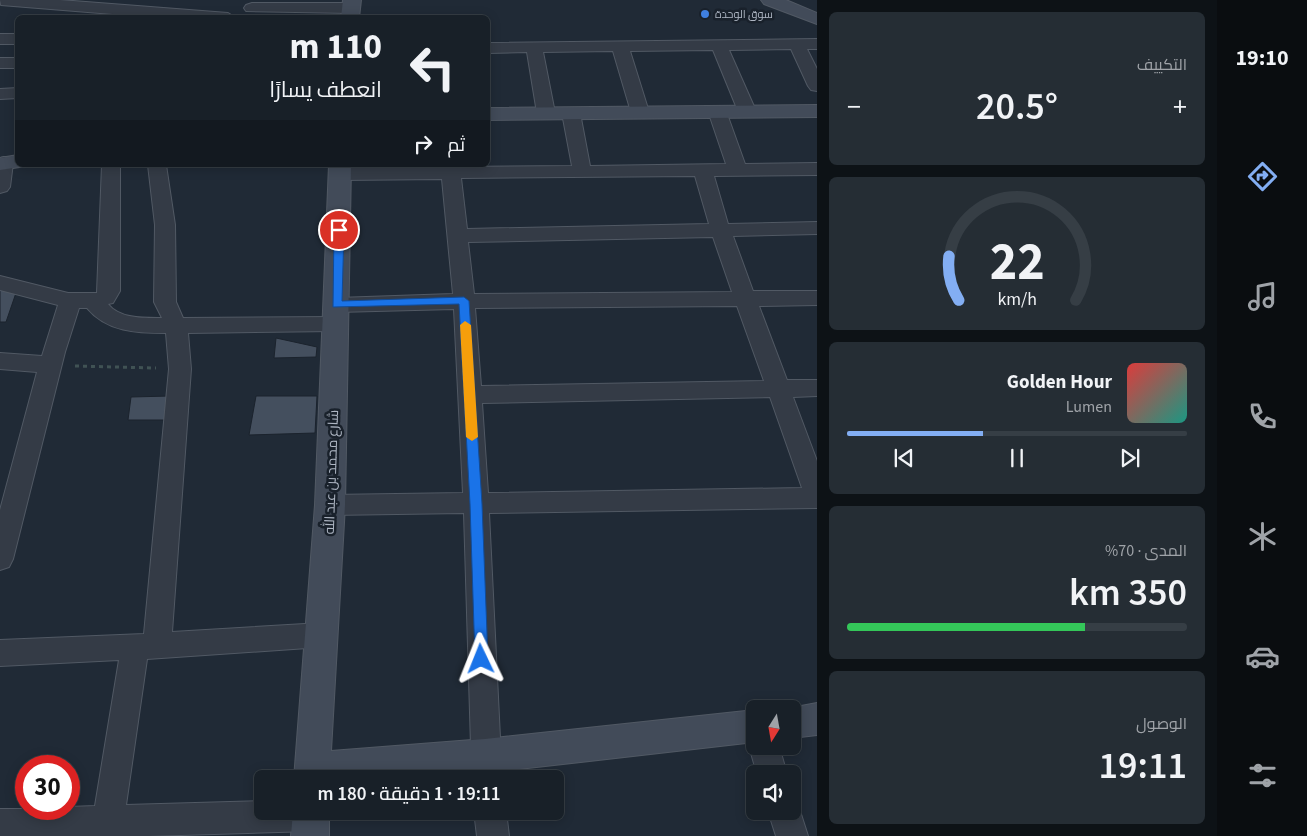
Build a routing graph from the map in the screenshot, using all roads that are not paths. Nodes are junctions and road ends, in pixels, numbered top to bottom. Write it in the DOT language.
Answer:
graph roads {
  1 [pos="1,0"];
  2 [pos="770,0"];
  3 [pos="49,2"];
  4 [pos="252,8"];
  5 [pos="351,9"];
  6 [pos="194,15"];
  7 [pos="817,19"];
  8 [pos="0,39"];
  9 [pos="15,39"];
  10 [pos="797,44"];
  11 [pos="817,44"];
  12 [pos="719,46"];
  13 [pos="620,47"];
  14 [pos="490,48"];
  15 [pos="534,48"];
  16 [pos="0,63"];
  17 [pos="15,63"];
  18 [pos="817,86"];
  19 [pos="0,94"];
  20 [pos="15,94"];
  21 [pos="747,111"];
  22 [pos="817,111"];
  23 [pos="640,112"];
  24 [pos="717,112"];
  25 [pos="546,113"];
  26 [pos="571,113"];
  27 [pos="490,114"];
  28 [pos="7,163"];
  29 [pos="110,167"];
  30 [pos="156,167"];
  31 [pos="340,169"];
  32 [pos="738,169"];
  33 [pos="817,169"];
  34 [pos="582,171"];
  35 [pos="703,171"];
  36 [pos="452,173"];
  37 [pos="0,188"];
  38 [pos="817,228"];
  39 [pos="720,229"];
  40 [pos="458,236"];
  41 [pos="0,283"];
  42 [pos="744,298"];
  43 [pos="817,298"];
  44 [pos="71,299"];
  45 [pos="464,301"];
  46 [pos="94,302"];
  47 [pos="336,314"];
  48 [pos="176,326"];
  49 [pos="0,361"];
  50 [pos="52,365"];
  51 [pos="776,388"];
  52 [pos="817,388"];
  53 [pos="469,395"];
  54 [pos="817,497"];
  55 [pos="476,504"];
  56 [pos="330,505"];
  57 [pos="0,559"];
  58 [pos="322,635"];
  59 [pos="146,647"];
  60 [pos="0,653"];
  61 [pos="817,719"];
  62 [pos="801,721"];
  63 [pos="746,727"];
  64 [pos="486,767"];
  65 [pos="312,770"];
  66 [pos="411,770"];
  67 [pos="491,820"];
  68 [pos="787,820"];
  69 [pos="311,821"];
  70 [pos="108,823"];
  71 [pos="0,825"];
  72 [pos="493,836"];
  73 [pos="792,836"];
  1 -- 3 [label="street"];
  2 -- 7 [label="street"];
  3 -- 6 [label="street"];
  4 -- 5 [label="street"];
  8 -- 9 [label="street"];
  10 -- 11 [label="street"];
  10 -- 12 [label="street"];
  10 -- 18 [label="street"];
  12 -- 13 [label="street"];
  12 -- 21 [label="street"];
  13 -- 15 [label="street"];
  13 -- 23 [label="street"];
  14 -- 15 [label="street"];
  15 -- 25 [label="street"];
  16 -- 17 [label="street"];
  19 -- 20 [label="street"];
  21 -- 22 [label="street"];
  21 -- 24 [label="street"];
  23 -- 24 [label="street"];
  23 -- 26 [label="street"];
  24 -- 32 [label="street"];
  25 -- 26 [label="street"];
  25 -- 27 [label="street"];
  26 -- 34 [label="street"];
  28 -- 37 [label="street"];
  29 -- 46 [label="street"];
  30 -- 48 [label="street"];
  31 -- 36 [label="street"];
  31 -- 47 [label="street, شارع محمد بن عبد الله"];
  32 -- 33 [label="street"];
  32 -- 35 [label="street"];
  34 -- 35 [label="street"];
  34 -- 36 [label="street"];
  35 -- 39 [label="street"];
  36 -- 40 [label="street"];
  38 -- 39 [label="street"];
  39 -- 40 [label="street"];
  39 -- 42 [label="street"];
  40 -- 45 [label="street"];
  41 -- 44 [label="street"];
  42 -- 43 [label="street"];
  42 -- 45 [label="street"];
  42 -- 51 [label="street"];
  44 -- 46 [label="street"];
  44 -- 50 [label="street"];
  45 -- 47 [label="street"];
  45 -- 53 [label="street"];
  46 -- 48 [label="street"];
  47 -- 48 [label="street"];
  47 -- 56 [label="street, شارع محمد بن عبد الله"];
  48 -- 59 [label="street"];
  49 -- 50 [label="street"];
  50 -- 57 [label="street"];
  51 -- 52 [label="street"];
  51 -- 53 [label="street"];
  51 -- 54 [label="street"];
  53 -- 55 [label="street"];
  54 -- 55 [label="street"];
  55 -- 56 [label="street"];
  55 -- 64 [label="street"];
  56 -- 58 [label="street, شارع محمد بن عبد الله"];
  58 -- 59 [label="street"];
  58 -- 65 [label="street, شارع محمد بن عبد الله"];
  59 -- 60 [label="street"];
  59 -- 70 [label="street"];
  61 -- 62 [label="street"];
  63 -- 64 [label="street"];
  64 -- 66 [label="street"];
  67 -- 72 [label="street"];
  68 -- 73 [label="street"];
  69 -- 70 [label="street"];
  70 -- 71 [label="street"];
}
